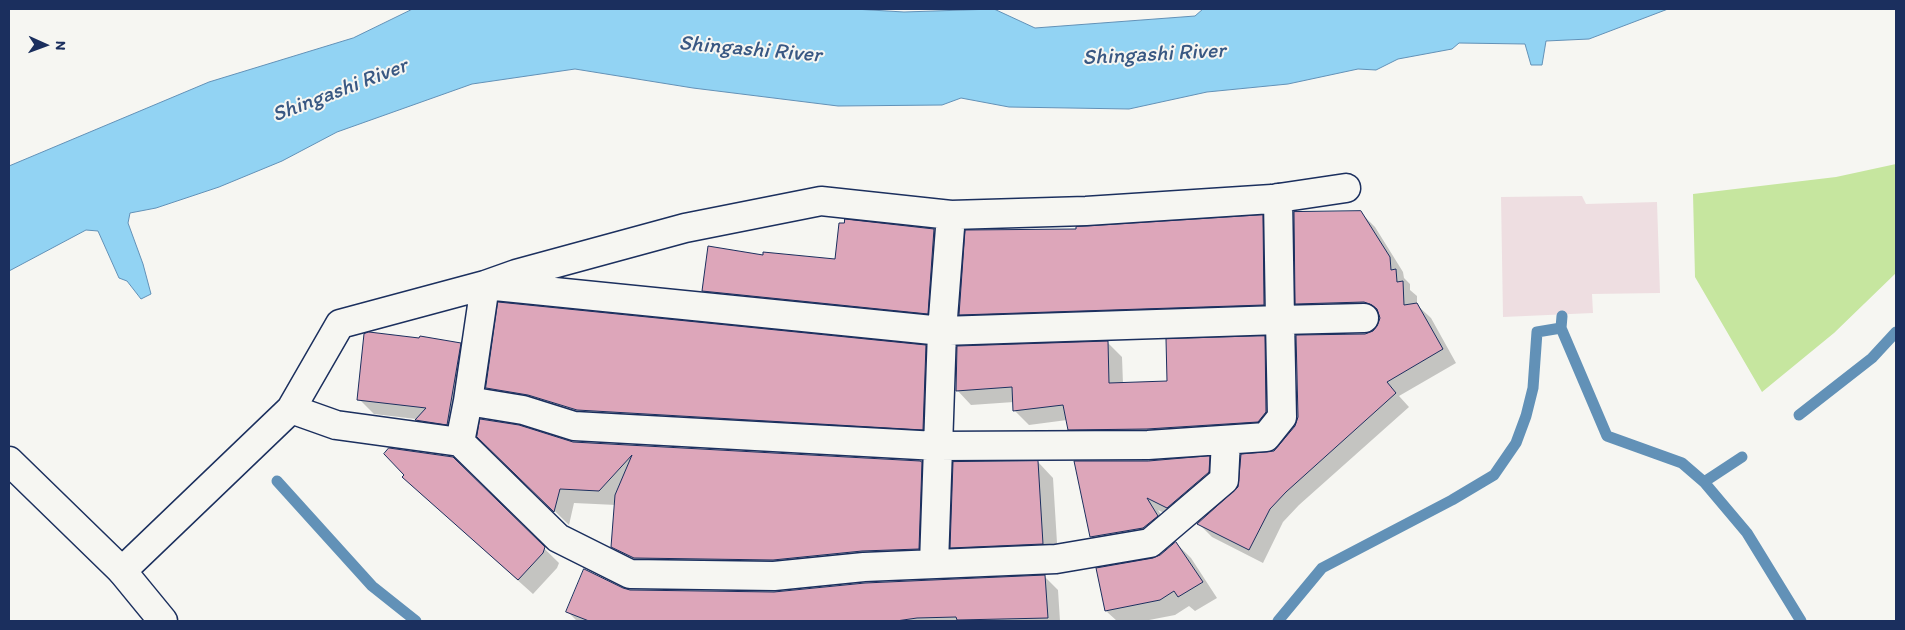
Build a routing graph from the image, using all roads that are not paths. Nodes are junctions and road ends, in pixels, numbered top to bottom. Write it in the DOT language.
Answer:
graph roads {
  1 [pos="1346,188"];
  2 [pos="1278,198"];
  3 [pos="951,215"];
  4 [pos="485,285"];
  5 [pos="1364,318"];
  6 [pos="1280,320"];
  7 [pos="942,331"];
  8 [pos="468,400"];
  9 [pos="291,409"];
  10 [pos="1226,440"];
  11 [pos="460,442"];
  12 [pos="937,446"];
  13 [pos="9,461"];
  14 [pos="934,564"];
  15 [pos="122,571"];
  16 [pos="163,621"];
  1 -- 2 [label="street"];
  2 -- 3 [label="street"];
  2 -- 6 [label="street"];
  3 -- 4 [label="street"];
  3 -- 7 [label="street"];
  4 -- 7 [label="street"];
  4 -- 8 [label="street"];
  4 -- 9 [label="street"];
  5 -- 6 [label="street"];
  6 -- 7 [label="street"];
  6 -- 10 [label="street"];
  7 -- 12 [label="street"];
  8 -- 11 [label="street"];
  8 -- 12 [label="street"];
  9 -- 11 [label="street"];
  9 -- 15 [label="street"];
  10 -- 12 [label="street"];
  10 -- 14 [label="street"];
  11 -- 14 [label="street"];
  12 -- 14 [label="street"];
  13 -- 15 [label="street"];
  15 -- 16 [label="street"];
}
